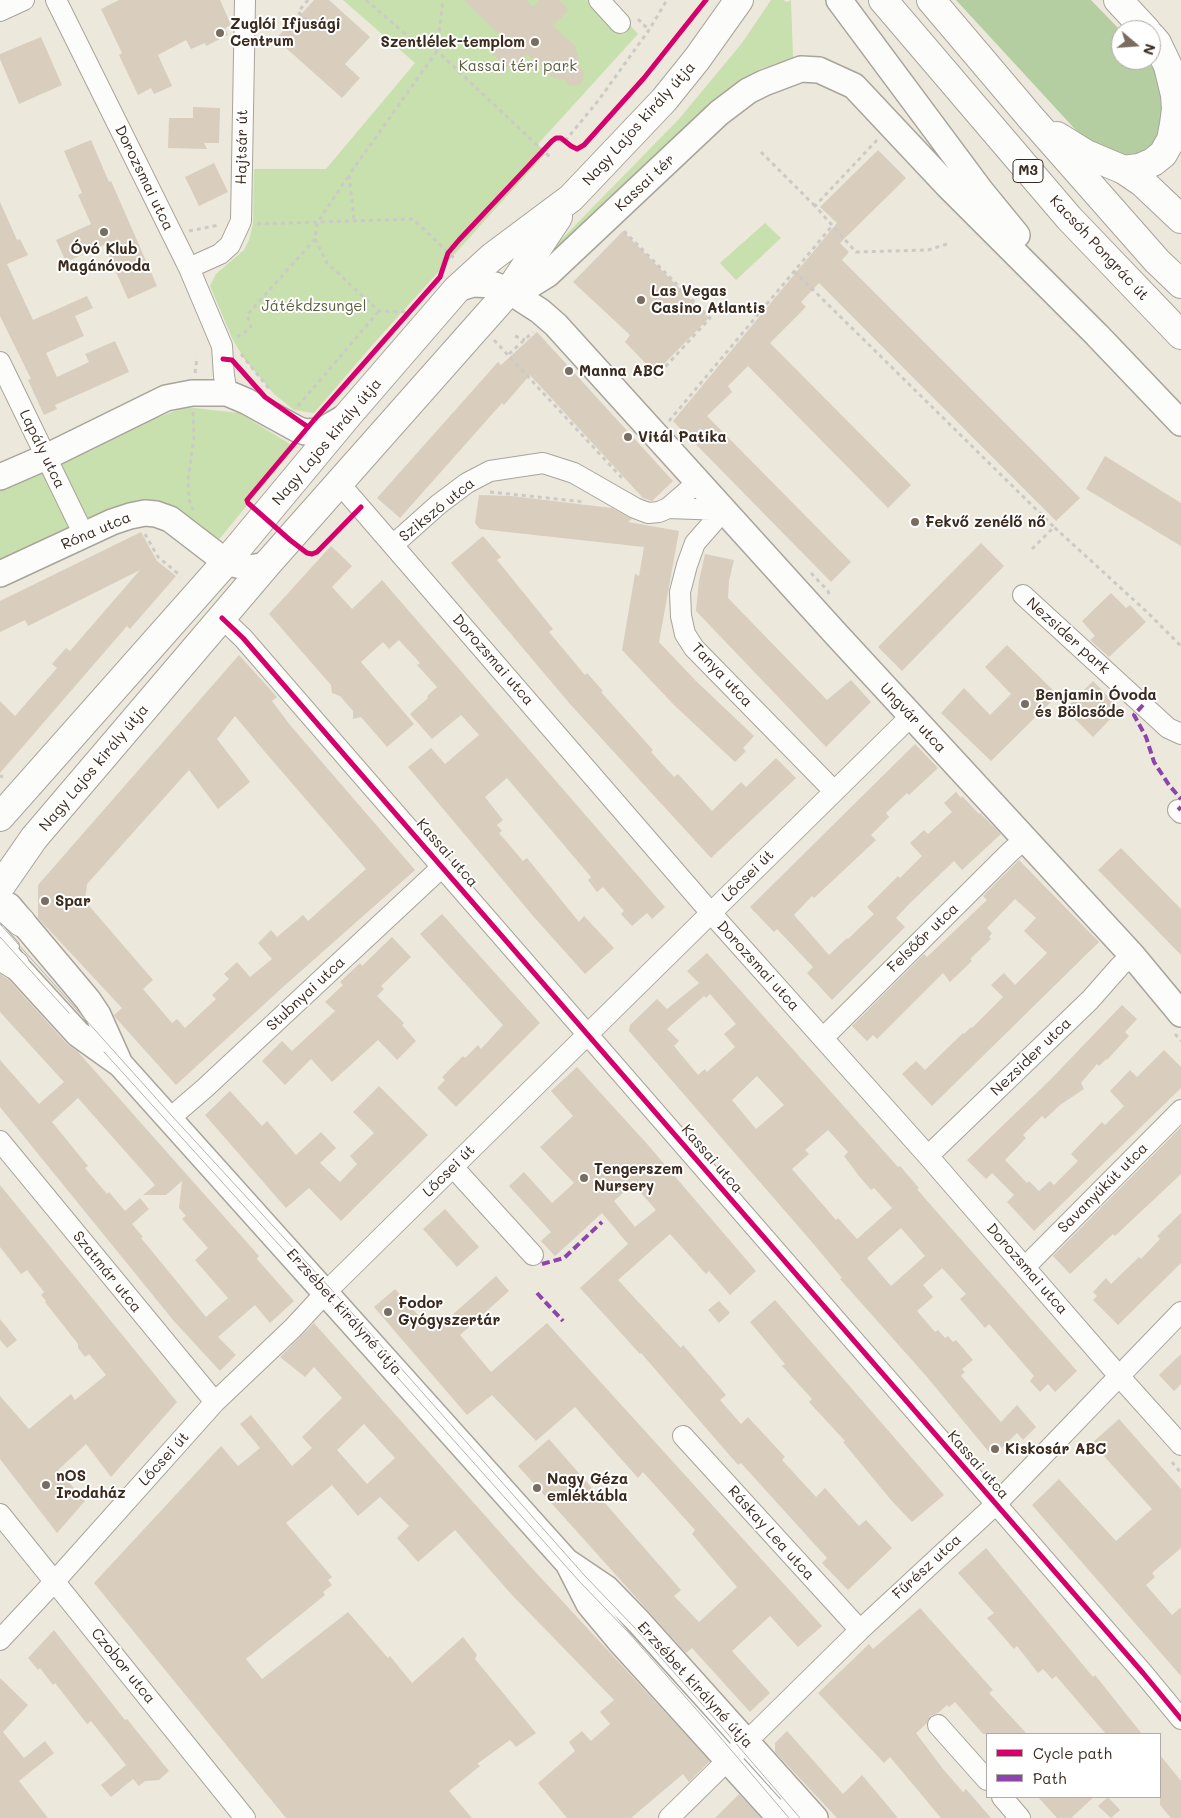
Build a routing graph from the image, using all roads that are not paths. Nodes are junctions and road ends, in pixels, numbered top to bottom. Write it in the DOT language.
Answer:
graph roads {
  1 [pos="24,0"];
  2 [pos="56,0"];
  3 [pos="245,0"];
  4 [pos="599,0"];
  5 [pos="724,0"];
  6 [pos="739,0"];
  7 [pos="839,0"];
  8 [pos="883,0"];
  9 [pos="931,0"];
  10 [pos="1118,0"];
  11 [pos="0,11"];
  12 [pos="1135,20"];
  13 [pos="620,23"];
  14 [pos="706,47"];
  15 [pos="1161,50"];
  16 [pos="1181,91"];
  17 [pos="1031,118"];
  18 [pos="1124,170"];
  19 [pos="571,198"];
  20 [pos="1181,219"];
  21 [pos="189,268"];
  22 [pos="1181,284"];
  23 [pos="457,289"];
  24 [pos="509,291"];
  25 [pos="1097,335"];
  26 [pos="1181,335"];
  27 [pos="226,348"];
  28 [pos="0,362"];
  29 [pos="197,392"];
  30 [pos="227,393"];
  31 [pos="349,414"];
  32 [pos="1181,423"];
  33 [pos="46,457"];
  34 [pos="0,478"];
  35 [pos="698,482"];
  36 [pos="339,483"];
  37 [pos="668,508"];
  38 [pos="724,510"];
  39 [pos="84,535"];
  40 [pos="393,545"];
  41 [pos="269,562"];
  42 [pos="216,566"];
  43 [pos="0,574"];
  44 [pos="1023,595"];
  45 [pos="222,618"];
  46 [pos="911,716"];
  47 [pos="1181,734"];
  48 [pos="39,773"];
  49 [pos="1,785"];
  50 [pos="834,791"];
  51 [pos="0,817"];
  52 [pos="1025,839"];
  53 [pos="442,867"];
  54 [pos="0,887"];
  55 [pos="0,896"];
  56 [pos="0,903"];
  57 [pos="711,913"];
  58 [pos="10,926"];
  59 [pos="1132,955"];
  60 [pos="10,956"];
  61 [pos="1181,1014"];
  62 [pos="86,1027"];
  63 [pos="588,1034"];
  64 [pos="823,1038"];
  65 [pos="120,1064"];
  66 [pos="1181,1110"];
  67 [pos="169,1119"];
  68 [pos="0,1141"];
  69 [pos="928,1156"];
  70 [pos="453,1167"];
  71 [pos="533,1255"];
  72 [pos="1026,1267"];
  73 [pos="326,1292"];
  74 [pos="1181,1312"];
  75 [pos="1119,1376"];
  76 [pos="215,1402"];
  77 [pos="683,1436"];
  78 [pos="1181,1446"];
  79 [pos="996,1504"];
  80 [pos="0,1514"];
  81 [pos="566,1561"];
  82 [pos="56,1581"];
  83 [pos="598,1595"];
  84 [pos="860,1630"];
  85 [pos="0,1640"];
  86 [pos="1181,1719"];
  87 [pos="938,1725"];
  88 [pos="737,1751"];
  89 [pos="986,1779"];
  90 [pos="1003,1798"];
  91 [pos="778,1807"];
  92 [pos="245,1818"];
  93 [pos="669,1818"];
  94 [pos="795,1818"];
  95 [pos="815,1818"];
  96 [pos="1020,1818"];
  1 -- 11 [label="street"];
  2 -- 21 [label="street, Dorozsmai utca"];
  3 -- 21 [label="street, Hajtsár út"];
  4 -- 13 [label="street"];
  5 -- 14 [label="main road"];
  6 -- 14 [label="main road, Nagy Lajos király útja"];
  7 -- 25 [label="street"];
  8 -- 26 [label="main road, Kacsóh Pongrác út / M3"];
  9 -- 17 [label="main road, M3"];
  10 -- 12 [label="main road"];
  14 -- 19 [label="main road, Nagy Lajos király útja"];
  15 -- 16 [label="street"];
  15 -- 18 [label="main road"];
  17 -- 18 [label="main road"];
  17 -- 22 [label="main road, M3"];
  18 -- 20 [label="main road"];
  19 -- 23 [label="main road, Nagy Lajos király útja"];
  19 -- 24 [label="main road, Nagy Lajos király útja"];
  21 -- 27 [label="street, Dorozsmai utca"];
  23 -- 24 [label="street"];
  23 -- 31 [label="main road, Nagy Lajos király útja"];
  24 -- 25 [label="street, Kassai tér"];
  24 -- 35 [label="street, Ungvár utca"];
  24 -- 36 [label="main road, Nagy Lajos király útja"];
  25 -- 32 [label="street"];
  27 -- 29 [label="street"];
  27 -- 30 [label="street, Dorozsmai utca"];
  28 -- 33 [label="street, Lapály utca"];
  29 -- 30 [label="street"];
  29 -- 33 [label="street"];
  30 -- 31 [label="street"];
  31 -- 42 [label="main road, Nagy Lajos király útja"];
  33 -- 34 [label="street"];
  33 -- 39 [label="street, Lapály utca"];
  35 -- 37 [label="street"];
  35 -- 38 [label="street, Ungvár utca"];
  36 -- 40 [label="street, Dorozsmai utca"];
  36 -- 41 [label="main road, Nagy Lajos király útja"];
  37 -- 38 [label="street, Szikszó utca"];
  37 -- 40 [label="street, Szikszó utca"];
  38 -- 46 [label="street, Ungvár utca"];
  38 -- 50 [label="street, Tanya utca"];
  39 -- 42 [label="street, Róna utca"];
  39 -- 43 [label="street, Róna utca"];
  40 -- 57 [label="street, Dorozsmai utca"];
  41 -- 42 [label="street, Róna utca"];
  41 -- 45 [label="main road, Nagy Lajos király útja"];
  42 -- 48 [label="main road, Nagy Lajos király útja"];
  44 -- 47 [label="street, Nezsider park"];
  45 -- 53 [label="street, Kassai utca"];
  45 -- 54 [label="main road, Nagy Lajos király útja"];
  46 -- 50 [label="street, Lőcsei út"];
  46 -- 52 [label="street, Ungvár utca"];
  48 -- 49 [label="main road"];
  48 -- 51 [label="main road, Nagy Lajos király útja"];
  50 -- 57 [label="street, Lőcsei út"];
  52 -- 59 [label="street, Ungvár utca"];
  52 -- 64 [label="street, Felsőőr utca"];
  53 -- 63 [label="street, Kassai utca"];
  53 -- 67 [label="street, Stubnyai utca"];
  55 -- 58 [label="street, Erzsébet királyné útja"];
  56 -- 58 [label="main road"];
  57 -- 63 [label="street, Lőcsei út"];
  57 -- 64 [label="street, Dorozsmai utca"];
  58 -- 60 [label="lane"];
  58 -- 65 [label="street, Erzsébet királyné útja"];
  59 -- 61 [label="street, Ungvár utca"];
  59 -- 69 [label="street, Nezsider utca"];
  60 -- 65 [label="street, Erzsébet királyné útja"];
  62 -- 65 [label="lane"];
  63 -- 70 [label="street, Lőcsei út"];
  63 -- 79 [label="street, Kassai utca"];
  64 -- 69 [label="street, Dorozsmai utca"];
  65 -- 67 [label="street, Erzsébet királyné útja"];
  66 -- 72 [label="street, Savanyúkút utca"];
  67 -- 73 [label="street, Erzsébet királyné útja"];
  68 -- 76 [label="street, Szatmár utca"];
  69 -- 72 [label="street, Dorozsmai utca"];
  70 -- 71 [label="street"];
  70 -- 73 [label="street, Lőcsei út"];
  72 -- 75 [label="street, Dorozsmai utca"];
  73 -- 76 [label="street, Lőcsei út"];
  73 -- 81 [label="street, Erzsébet királyné útja"];
  74 -- 75 [label="street, Fűrész utca"];
  75 -- 78 [label="street, Dorozsmai utca"];
  75 -- 79 [label="street, Fűrész utca"];
  76 -- 82 [label="street, Lőcsei út"];
  77 -- 84 [label="street, Ráskay Lea utca"];
  79 -- 84 [label="street, Fűrész utca"];
  79 -- 86 [label="street, Kassai utca"];
  80 -- 82 [label="street, Czobor utca"];
  81 -- 83 [label="lane"];
  81 -- 88 [label="street, Erzsébet királyné útja"];
  82 -- 85 [label="street, Lőcsei út"];
  82 -- 92 [label="street, Czobor utca"];
  84 -- 88 [label="street, Fűrész utca"];
  87 -- 89 [label="street"];
  88 -- 91 [label="street, Erzsébet királyné útja"];
  88 -- 93 [label="street, Fűrész utca"];
  88 -- 95 [label="street, Erzsébet királyné útja"];
  90 -- 96 [label="street"];
  91 -- 94 [label="lane"];
}
